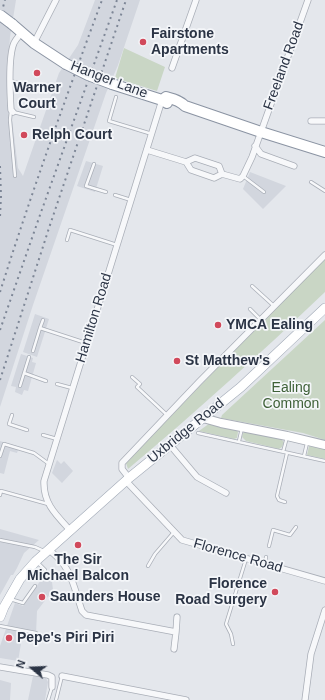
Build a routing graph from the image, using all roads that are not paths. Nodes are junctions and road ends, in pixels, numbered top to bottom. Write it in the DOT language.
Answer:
graph roads {
  1 [pos="56,0"];
  2 [pos="196,0"];
  3 [pos="308,0"];
  4 [pos="0,15"];
  5 [pos="22,32"];
  6 [pos="34,43"];
  7 [pos="164,48"];
  8 [pos="177,52"];
  9 [pos="172,68"];
  10 [pos="10,80"];
  11 [pos="36,87"];
  12 [pos="116,97"];
  13 [pos="162,100"];
  14 [pos="12,111"];
  15 [pos="34,117"];
  16 [pos="311,121"];
  17 [pos="325,121"];
  18 [pos="261,132"];
  19 [pos="152,134"];
  20 [pos="255,146"];
  21 [pos="147,150"];
  22 [pos="325,152"];
  23 [pos="186,162"];
  24 [pos="94,164"];
  25 [pos="294,166"];
  26 [pos="222,174"];
  27 [pos="15,176"];
  28 [pos="244,176"];
  29 [pos="311,182"];
  30 [pos="325,191"];
  31 [pos="106,192"];
  32 [pos="264,192"];
  33 [pos="115,195"];
  34 [pos="131,200"];
  35 [pos="67,240"];
  36 [pos="117,245"];
  37 [pos="325,255"];
  38 [pos="252,286"];
  39 [pos="275,307"];
  40 [pos="325,308"];
  41 [pos="250,309"];
  42 [pos="43,320"];
  43 [pos="262,320"];
  44 [pos="40,328"];
  45 [pos="86,343"];
  46 [pos="33,351"];
  47 [pos="29,357"];
  48 [pos="24,374"];
  49 [pos="132,377"];
  50 [pos="46,381"];
  51 [pos="57,384"];
  52 [pos="20,386"];
  53 [pos="72,388"];
  54 [pos="12,415"];
  55 [pos="167,415"];
  56 [pos="203,418"];
  57 [pos="242,427"];
  58 [pos="27,430"];
  59 [pos="198,433"];
  60 [pos="43,435"];
  61 [pos="287,436"];
  62 [pos="57,439"];
  63 [pos="238,441"];
  64 [pos="308,441"];
  65 [pos="170,445"];
  66 [pos="325,445"];
  67 [pos="283,452"];
  68 [pos="287,453"];
  69 [pos="0,456"];
  70 [pos="304,456"];
  71 [pos="325,461"];
  72 [pos="49,464"];
  73 [pos="127,480"];
  74 [pos="226,493"];
  75 [pos="0,495"];
  76 [pos="285,502"];
  77 [pos="48,504"];
  78 [pos="296,527"];
  79 [pos="70,530"];
  80 [pos="174,531"];
  81 [pos="0,540"];
  82 [pos="269,546"];
  83 [pos="48,551"];
  84 [pos="266,557"];
  85 [pos="246,558"];
  86 [pos="36,562"];
  87 [pos="265,564"];
  88 [pos="148,566"];
  89 [pos="40,579"];
  90 [pos="325,581"];
  91 [pos="35,586"];
  92 [pos="8,598"];
  93 [pos="325,610"];
  94 [pos="0,617"];
  95 [pos="177,617"];
  96 [pos="0,626"];
  97 [pos="176,632"];
  98 [pos="36,634"];
  99 [pos="233,644"];
  100 [pos="174,649"];
  101 [pos="0,667"];
  102 [pos="57,678"];
  103 [pos="52,687"];
  104 [pos="48,700"];
  105 [pos="56,700"];
  106 [pos="186,700"];
  107 [pos="305,700"];
  1 -- 6 [label="street"];
  2 -- 8 [label="street"];
  3 -- 18 [label="street, Freeland Road"];
  4 -- 5 [label="highway, Hanger Lane, bridge"];
  5 -- 6 [label="highway, Hanger Lane"];
  5 -- 10 [label="street"];
  6 -- 13 [label="highway, Hanger Lane, bridge"];
  7 -- 8 [label="lane"];
  8 -- 9 [label="street"];
  10 -- 11 [label="lane"];
  10 -- 14 [label="street"];
  12 -- 19 [label="lane"];
  13 -- 18 [label="highway, Hanger Lane"];
  13 -- 19 [label="street, Hamilton Road"];
  14 -- 15 [label="lane"];
  14 -- 27 [label="lane"];
  16 -- 17 [label="street"];
  18 -- 20 [label="street, Freeland Road"];
  18 -- 22 [label="highway, Hanger Lane"];
  19 -- 21 [label="street, Hamilton Road"];
  20 -- 25 [label="street"];
  20 -- 28 [label="street, Freeland Road"];
  21 -- 23 [label="street"];
  21 -- 34 [label="street, Hamilton Road"];
  23 -- 26 [label="street"];
  23 -- 26 [label="street"];
  24 -- 31 [label="lane"];
  26 -- 28 [label="street"];
  28 -- 32 [label="lane"];
  29 -- 30 [label="lane"];
  33 -- 34 [label="lane"];
  34 -- 36 [label="street, Hamilton Road"];
  35 -- 36 [label="lane"];
  36 -- 45 [label="street, Hamilton Road"];
  37 -- 39 [label="street"];
  38 -- 39 [label="lane"];
  39 -- 43 [label="street"];
  40 -- 56 [label="main road, Uxbridge Road"];
  41 -- 43 [label="lane"];
  42 -- 44 [label="lane"];
  43 -- 55 [label="street"];
  44 -- 45 [label="lane"];
  44 -- 46 [label="lane"];
  45 -- 53 [label="street, Hamilton Road"];
  47 -- 48 [label="lane"];
  48 -- 50 [label="lane"];
  48 -- 52 [label="lane"];
  49 -- 55 [label="lane"];
  51 -- 53 [label="lane"];
  53 -- 62 [label="street, Hamilton Road"];
  54 -- 58 [label="lane"];
  55 -- 73 [label="street"];
  56 -- 57 [label="street"];
  56 -- 65 [label="main road, Uxbridge Road"];
  57 -- 61 [label="street"];
  57 -- 63 [label="lane"];
  59 -- 63 [label="lane"];
  60 -- 62 [label="lane"];
  61 -- 64 [label="street"];
  61 -- 67 [label="lane"];
  62 -- 72 [label="street, Hamilton Road"];
  63 -- 67 [label="lane"];
  64 -- 66 [label="street"];
  64 -- 70 [label="lane"];
  65 -- 73 [label="main road, Uxbridge Road"];
  65 -- 74 [label="street"];
  67 -- 68 [label="lane"];
  68 -- 70 [label="lane"];
  68 -- 76 [label="lane"];
  69 -- 72 [label="lane"];
  70 -- 71 [label="lane"];
  72 -- 77 [label="street, Hamilton Road"];
  73 -- 79 [label="main road, Uxbridge Road"];
  73 -- 80 [label="street, Florence Road"];
  75 -- 77 [label="lane"];
  77 -- 79 [label="street, Hamilton Road"];
  78 -- 82 [label="lane"];
  79 -- 83 [label="main road, Uxbridge Road"];
  80 -- 85 [label="street, Florence Road"];
  80 -- 88 [label="lane"];
  81 -- 83 [label="lane"];
  83 -- 86 [label="main road, Uxbridge Road"];
  83 -- 97 [label="street"];
  84 -- 87 [label="lane"];
  85 -- 87 [label="street, Florence Road"];
  85 -- 99 [label="lane"];
  86 -- 89 [label="lane"];
  86 -- 92 [label="main road, Uxbridge Road"];
  87 -- 90 [label="street, Florence Road"];
  91 -- 92 [label="lane"];
  92 -- 94 [label="main road, Uxbridge Road"];
  93 -- 107 [label="street"];
  95 -- 97 [label="street"];
  96 -- 98 [label="lane"];
  97 -- 100 [label="street"];
  101 -- 102 [label="street"];
  102 -- 103 [label="street"];
  102 -- 105 [label="lane"];
  102 -- 106 [label="street"];
  103 -- 104 [label="lane"];
}
